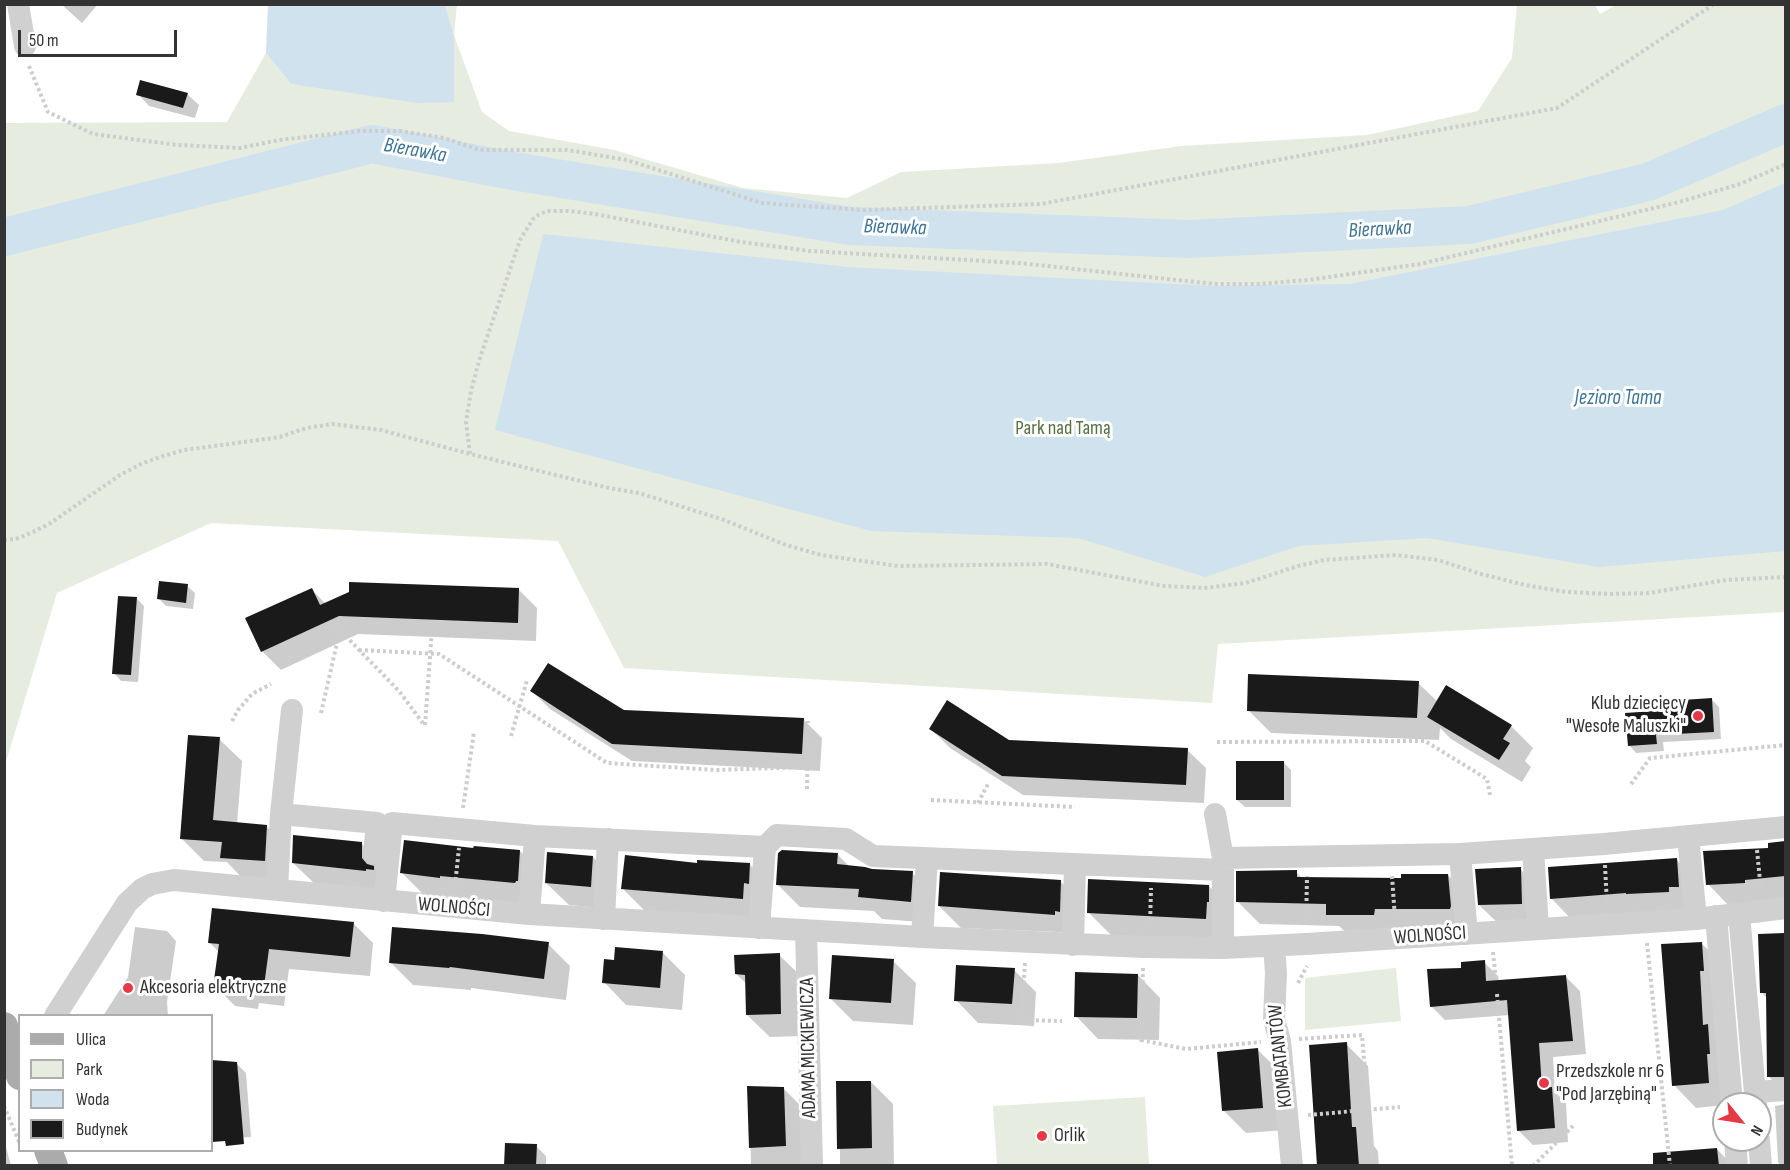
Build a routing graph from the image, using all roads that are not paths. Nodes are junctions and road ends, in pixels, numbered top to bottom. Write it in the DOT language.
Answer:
graph roads {
  1 [pos="18,4"];
  2 [pos="25,46"];
  3 [pos="292,710"];
  4 [pos="281,814"];
  5 [pos="1215,814"];
  6 [pos="1785,827"];
  7 [pos="534,836"];
  8 [pos="1688,836"];
  9 [pos="608,839"];
  10 [pos="765,847"];
  11 [pos="1533,849"];
  12 [pos="1460,854"];
  13 [pos="927,859"];
  14 [pos="1223,864"];
  15 [pos="1076,865"];
  16 [pos="277,889"];
  17 [pos="377,900"];
  18 [pos="1785,908"];
  19 [pos="529,914"];
  20 [pos="1739,914"];
  21 [pos="1706,918"];
  22 [pos="604,920"];
  23 [pos="759,928"];
  24 [pos="1538,929"];
  25 [pos="806,930"];
  26 [pos="1467,934"];
  27 [pos="922,937"];
  28 [pos="1073,945"];
  29 [pos="1274,946"];
  30 [pos="1223,948"];
  31 [pos="56,1014"];
  32 [pos="15,1056"];
  33 [pos="4,1083"];
  34 [pos="1730,1092"];
  35 [pos="1754,1092"];
  36 [pos="812,1166"];
  37 [pos="1292,1166"];
  1 -- 2 [label="street"];
  3 -- 4 [label="street"];
  4 -- 16 [label="street"];
  4 -- 17 [label="street"];
  5 -- 14 [label="street"];
  6 -- 8 [label="street"];
  7 -- 9 [label="street"];
  7 -- 17 [label="street"];
  7 -- 19 [label="street"];
  8 -- 11 [label="street"];
  8 -- 21 [label="street"];
  9 -- 10 [label="street"];
  9 -- 22 [label="street"];
  10 -- 13 [label="street"];
  10 -- 23 [label="street"];
  11 -- 12 [label="street"];
  11 -- 24 [label="street"];
  12 -- 14 [label="street"];
  12 -- 26 [label="street"];
  13 -- 15 [label="street"];
  13 -- 27 [label="street"];
  14 -- 15 [label="street"];
  14 -- 30 [label="street"];
  15 -- 28 [label="street"];
  16 -- 17 [label="street, WOLNOŚCI"];
  16 -- 31 [label="street, WOLNOŚCI"];
  17 -- 19 [label="street, WOLNOŚCI"];
  18 -- 20 [label="street, WOLNOŚCI"];
  19 -- 22 [label="street, WOLNOŚCI"];
  20 -- 21 [label="street, WOLNOŚCI"];
  20 -- 35 [label="street"];
  21 -- 24 [label="street, WOLNOŚCI"];
  21 -- 34 [label="street"];
  22 -- 23 [label="street, WOLNOŚCI"];
  23 -- 25 [label="street, WOLNOŚCI"];
  24 -- 26 [label="street, WOLNOŚCI"];
  25 -- 27 [label="street, WOLNOŚCI"];
  25 -- 36 [label="street, ADAMA MICKIEWICZA"];
  26 -- 29 [label="street, WOLNOŚCI"];
  27 -- 28 [label="street, WOLNOŚCI"];
  28 -- 30 [label="street, WOLNOŚCI"];
  29 -- 30 [label="street, WOLNOŚCI"];
  29 -- 37 [label="street, KOMBATANTÓW"];
  32 -- 33 [label="street"];
}
